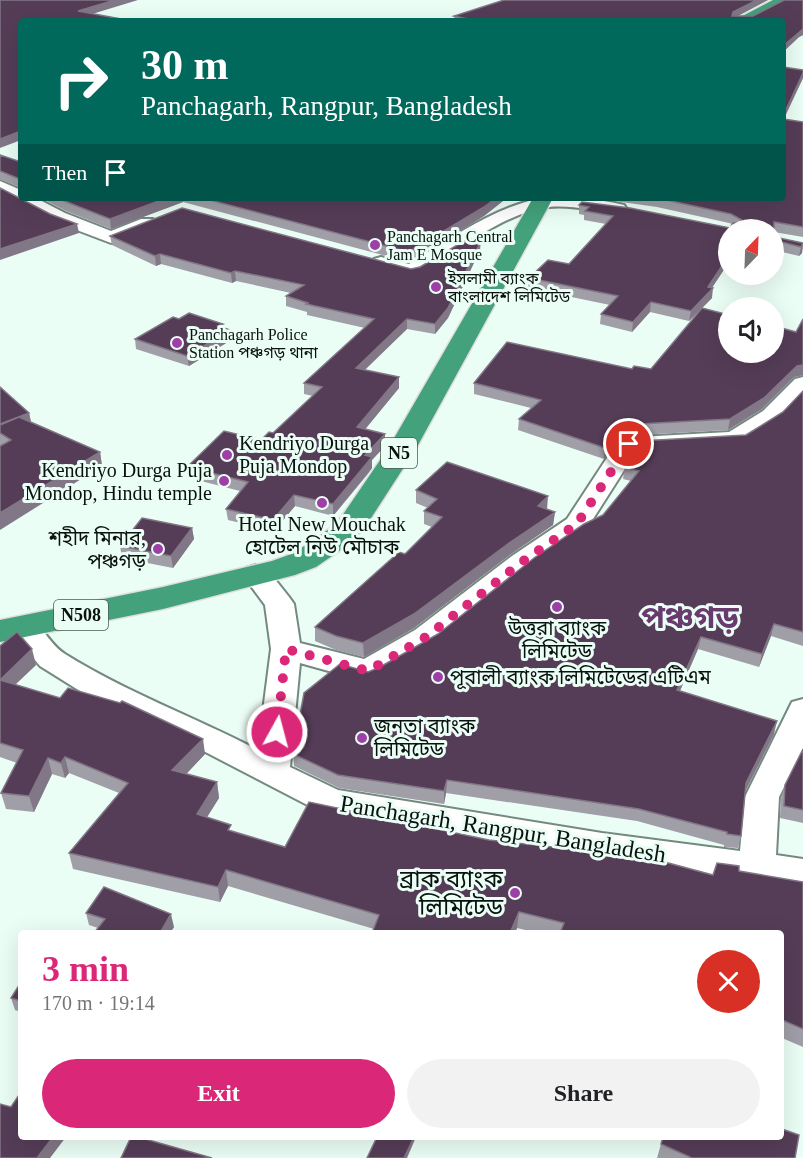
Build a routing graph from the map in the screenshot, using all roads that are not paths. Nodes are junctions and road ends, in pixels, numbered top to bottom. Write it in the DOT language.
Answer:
graph roads {
  1 [pos="783,0"];
  2 [pos="746,18"];
  3 [pos="0,186"];
  4 [pos="18,195"];
  5 [pos="29,201"];
  6 [pos="533,201"];
  7 [pos="534,201"];
  8 [pos="552,201"];
  9 [pos="640,212"];
  10 [pos="162,217"];
  11 [pos="366,259"];
  12 [pos="803,384"];
  13 [pos="256,574"];
  14 [pos="163,598"];
  15 [pos="11,629"];
  16 [pos="286,649"];
  17 [pos="803,710"];
  18 [pos="272,774"];
  19 [pos="757,868"];
  20 [pos="803,874"];
  1 -- 2 [label="highway"];
  3 -- 4 [label="street"];
  5 -- 10 [label="street"];
  6 -- 11 [label="street"];
  7 -- 13 [label="highway, N5"];
  8 -- 9 [label="street"];
  12 -- 16 [label="street"];
  13 -- 14 [label="highway, N5"];
  13 -- 16 [label="street"];
  14 -- 15 [label="highway, N508"];
  15 -- 18 [label="street, Panchagarh, Rangpur, Bangladesh"];
  16 -- 18 [label="street"];
  17 -- 19 [label="street"];
  18 -- 19 [label="street, Panchagarh, Rangpur, Bangladesh"];
  19 -- 20 [label="street, Panchagarh, Rangpur, Bangladesh"];
}
